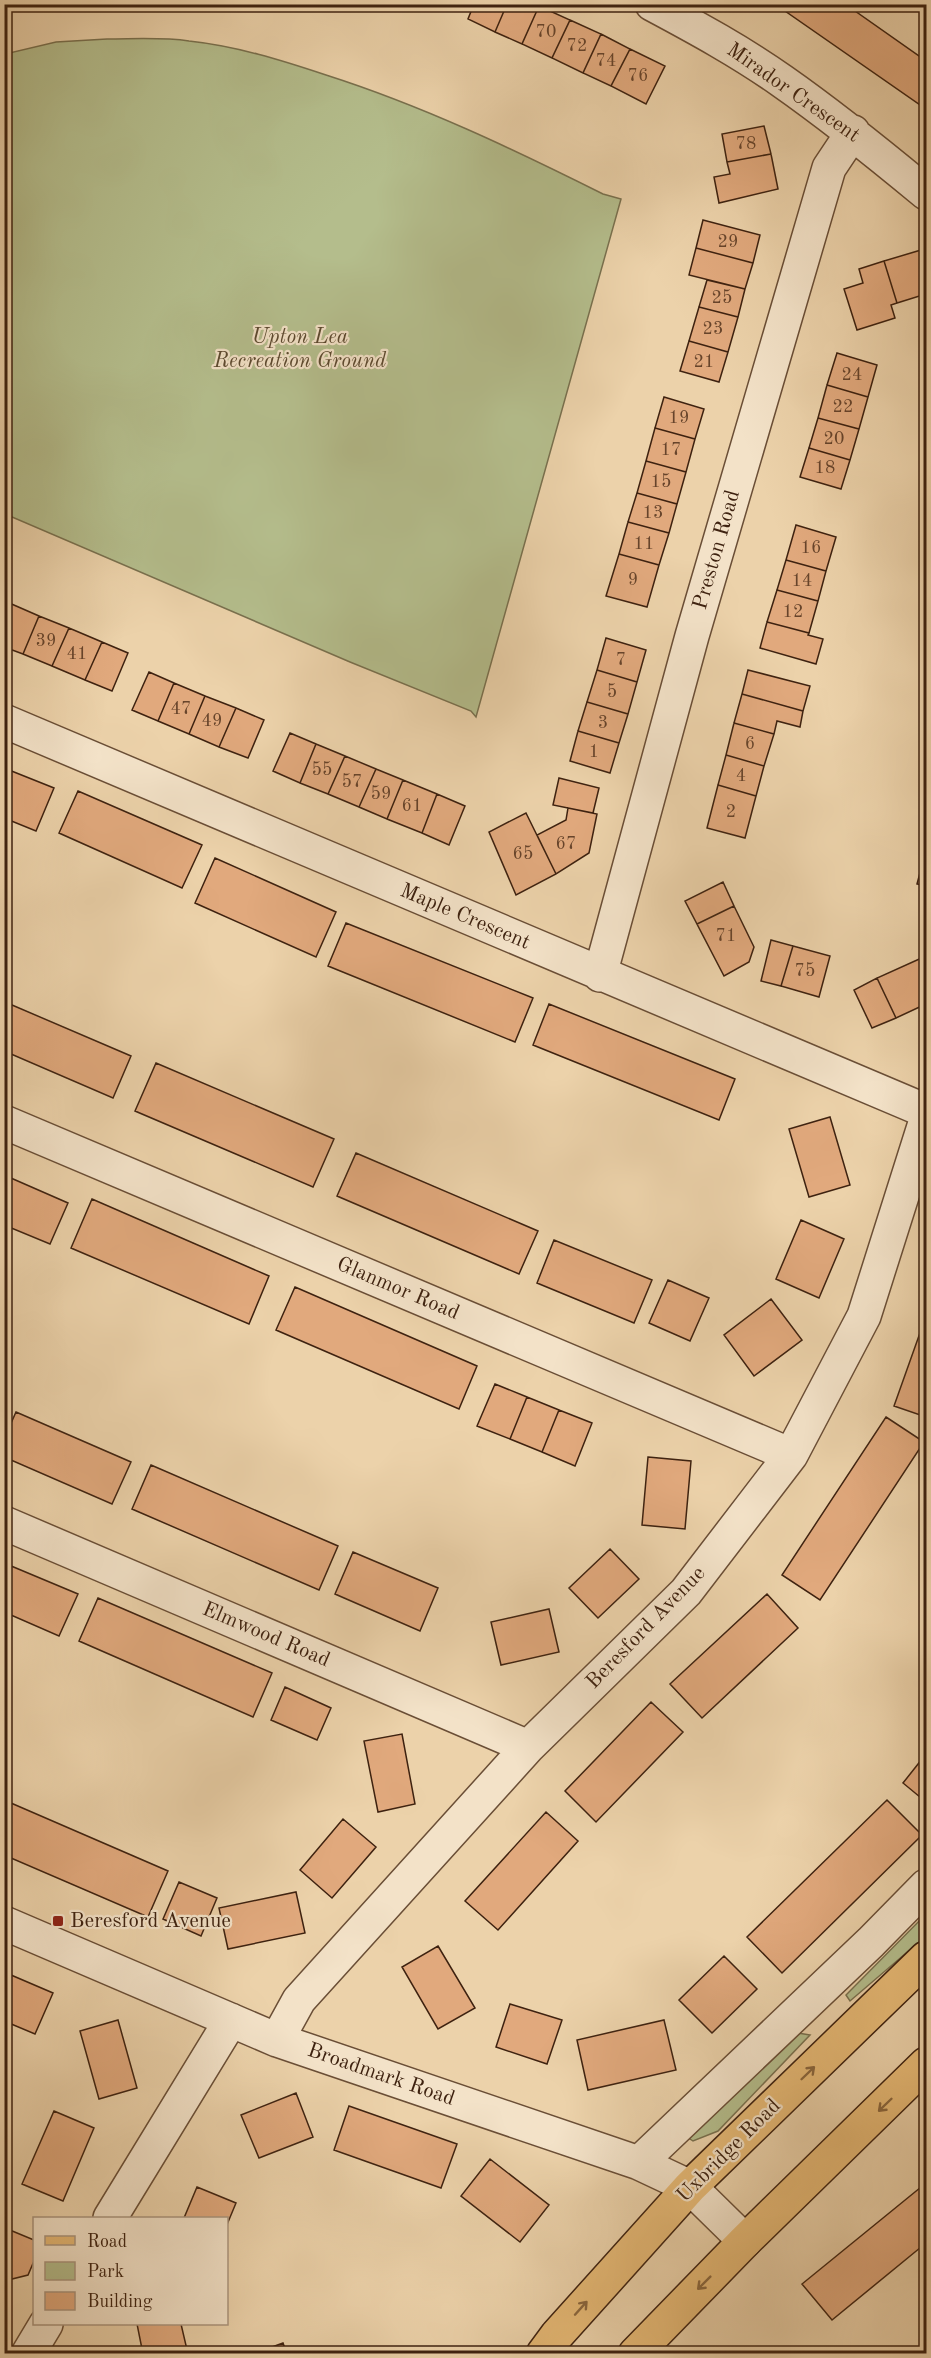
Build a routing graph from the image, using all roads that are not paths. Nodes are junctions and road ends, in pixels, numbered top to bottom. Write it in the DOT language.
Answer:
graph roads {
  1 [pos="652,4"];
  2 [pos="853,132"];
  3 [pos="927,193"];
  4 [pos="4,721"];
  5 [pos="600,975"];
  6 [pos="927,1112"];
  7 [pos="927,1120"];
  8 [pos="4,1122"];
  9 [pos="792,1455"];
  10 [pos="4,1523"];
  11 [pos="528,1747"];
  12 [pos="927,1886"];
  13 [pos="4,1923"];
  14 [pos="927,1958"];
  15 [pos="231,2020"];
  16 [pos="277,2040"];
  17 [pos="927,2064"];
  18 [pos="639,2163"];
  19 [pos="690,2187"];
  20 [pos="111,2217"];
  21 [pos="745,2241"];
  22 [pos="45,2325"];
  23 [pos="28,2354"];
  24 [pos="543,2354"];
  25 [pos="634,2354"];
  1 -- 2 [label="street, Mirador Crescent"];
  2 -- 3 [label="street, Mirador Crescent"];
  2 -- 5 [label="street, Preston Road"];
  4 -- 5 [label="street, Maple Crescent"];
  5 -- 6 [label="street, Maple Crescent"];
  7 -- 9 [label="street, Beresford Avenue"];
  8 -- 9 [label="street, Glanmor Road"];
  9 -- 11 [label="street, Beresford Avenue"];
  10 -- 11 [label="street, Elmwood Road"];
  11 -- 16 [label="street, Beresford Avenue"];
  12 -- 18 [label="street"];
  13 -- 15 [label="street, Broadmark Road"];
  19 -- 14 [label="main road, Uxbridge Road, one-way"];
  15 -- 16 [label="street, Broadmark Road"];
  15 -- 20 [label="street"];
  16 -- 18 [label="street, Broadmark Road"];
  17 -- 21 [label="main road, one-way"];
  18 -- 19 [label="street, Broadmark Road"];
  19 -- 21 [label="street, Broadmark Road"];
  24 -- 19 [label="main road, Uxbridge Road, one-way"];
  21 -- 25 [label="main road, one-way"];
  22 -- 23 [label="street"];
}
